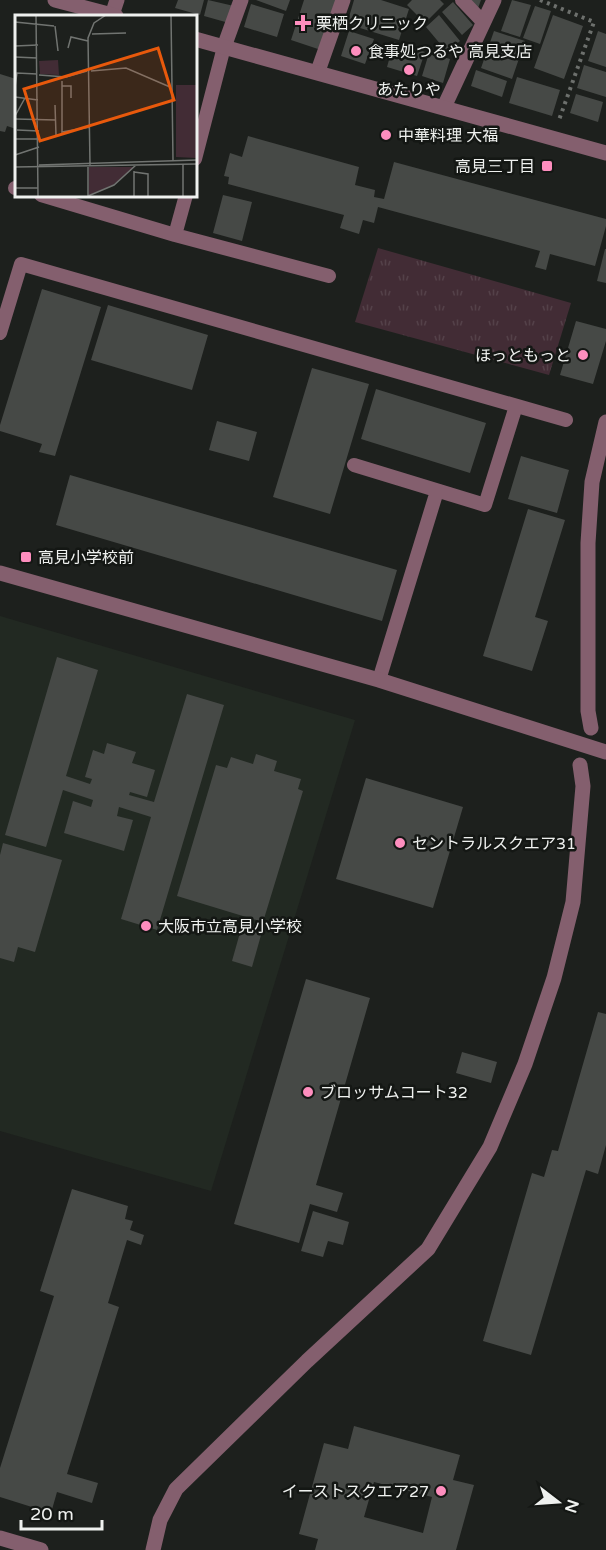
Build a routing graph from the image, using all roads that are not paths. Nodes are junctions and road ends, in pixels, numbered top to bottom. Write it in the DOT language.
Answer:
graph roads {
  1 [pos="55,0"];
  2 [pos="117,0"];
  3 [pos="241,0"];
  4 [pos="343,0"];
  5 [pos="462,0"];
  6 [pos="494,0"];
  7 [pos="110,15"];
  8 [pos="114,15"];
  9 [pos="483,22"];
  10 [pos="196,39"];
  11 [pos="224,47"];
  12 [pos="318,71"];
  13 [pos="444,107"];
  14 [pos="606,153"];
  15 [pos="196,155"];
  16 [pos="44,196"];
  17 [pos="186,196"];
  18 [pos="175,235"];
  19 [pos="329,276"];
  20 [pos="0,333"];
  21 [pos="516,406"];
  22 [pos="566,420"];
  23 [pos="606,422"];
  24 [pos="354,465"];
  25 [pos="437,491"];
  26 [pos="0,573"];
  27 [pos="379,680"];
  28 [pos="591,728"];
  29 [pos="606,752"];
  30 [pos="580,765"];
  31 [pos="0,1538"];
  32 [pos="41,1550"];
  33 [pos="153,1550"];
  1 -- 7 [label="street"];
  2 -- 8 [label="street"];
  3 -- 11 [label="street"];
  4 -- 12 [label="street"];
  5 -- 9 [label="lane"];
  6 -- 9 [label="street"];
  9 -- 13 [label="street"];
  10 -- 11 [label="street"];
  11 -- 12 [label="street"];
  11 -- 15 [label="lane"];
  12 -- 13 [label="street"];
  13 -- 14 [label="street"];
  16 -- 18 [label="lane"];
  17 -- 18 [label="lane"];
  18 -- 19 [label="lane"];
  20 -- 21 [label="lane"];
  21 -- 22 [label="lane"];
  21 -- 25 [label="lane"];
  23 -- 28 [label="street"];
  24 -- 25 [label="lane"];
  25 -- 27 [label="lane"];
  26 -- 27 [label="street"];
  27 -- 29 [label="street"];
  30 -- 33 [label="street"];
  31 -- 32 [label="street"];
}
